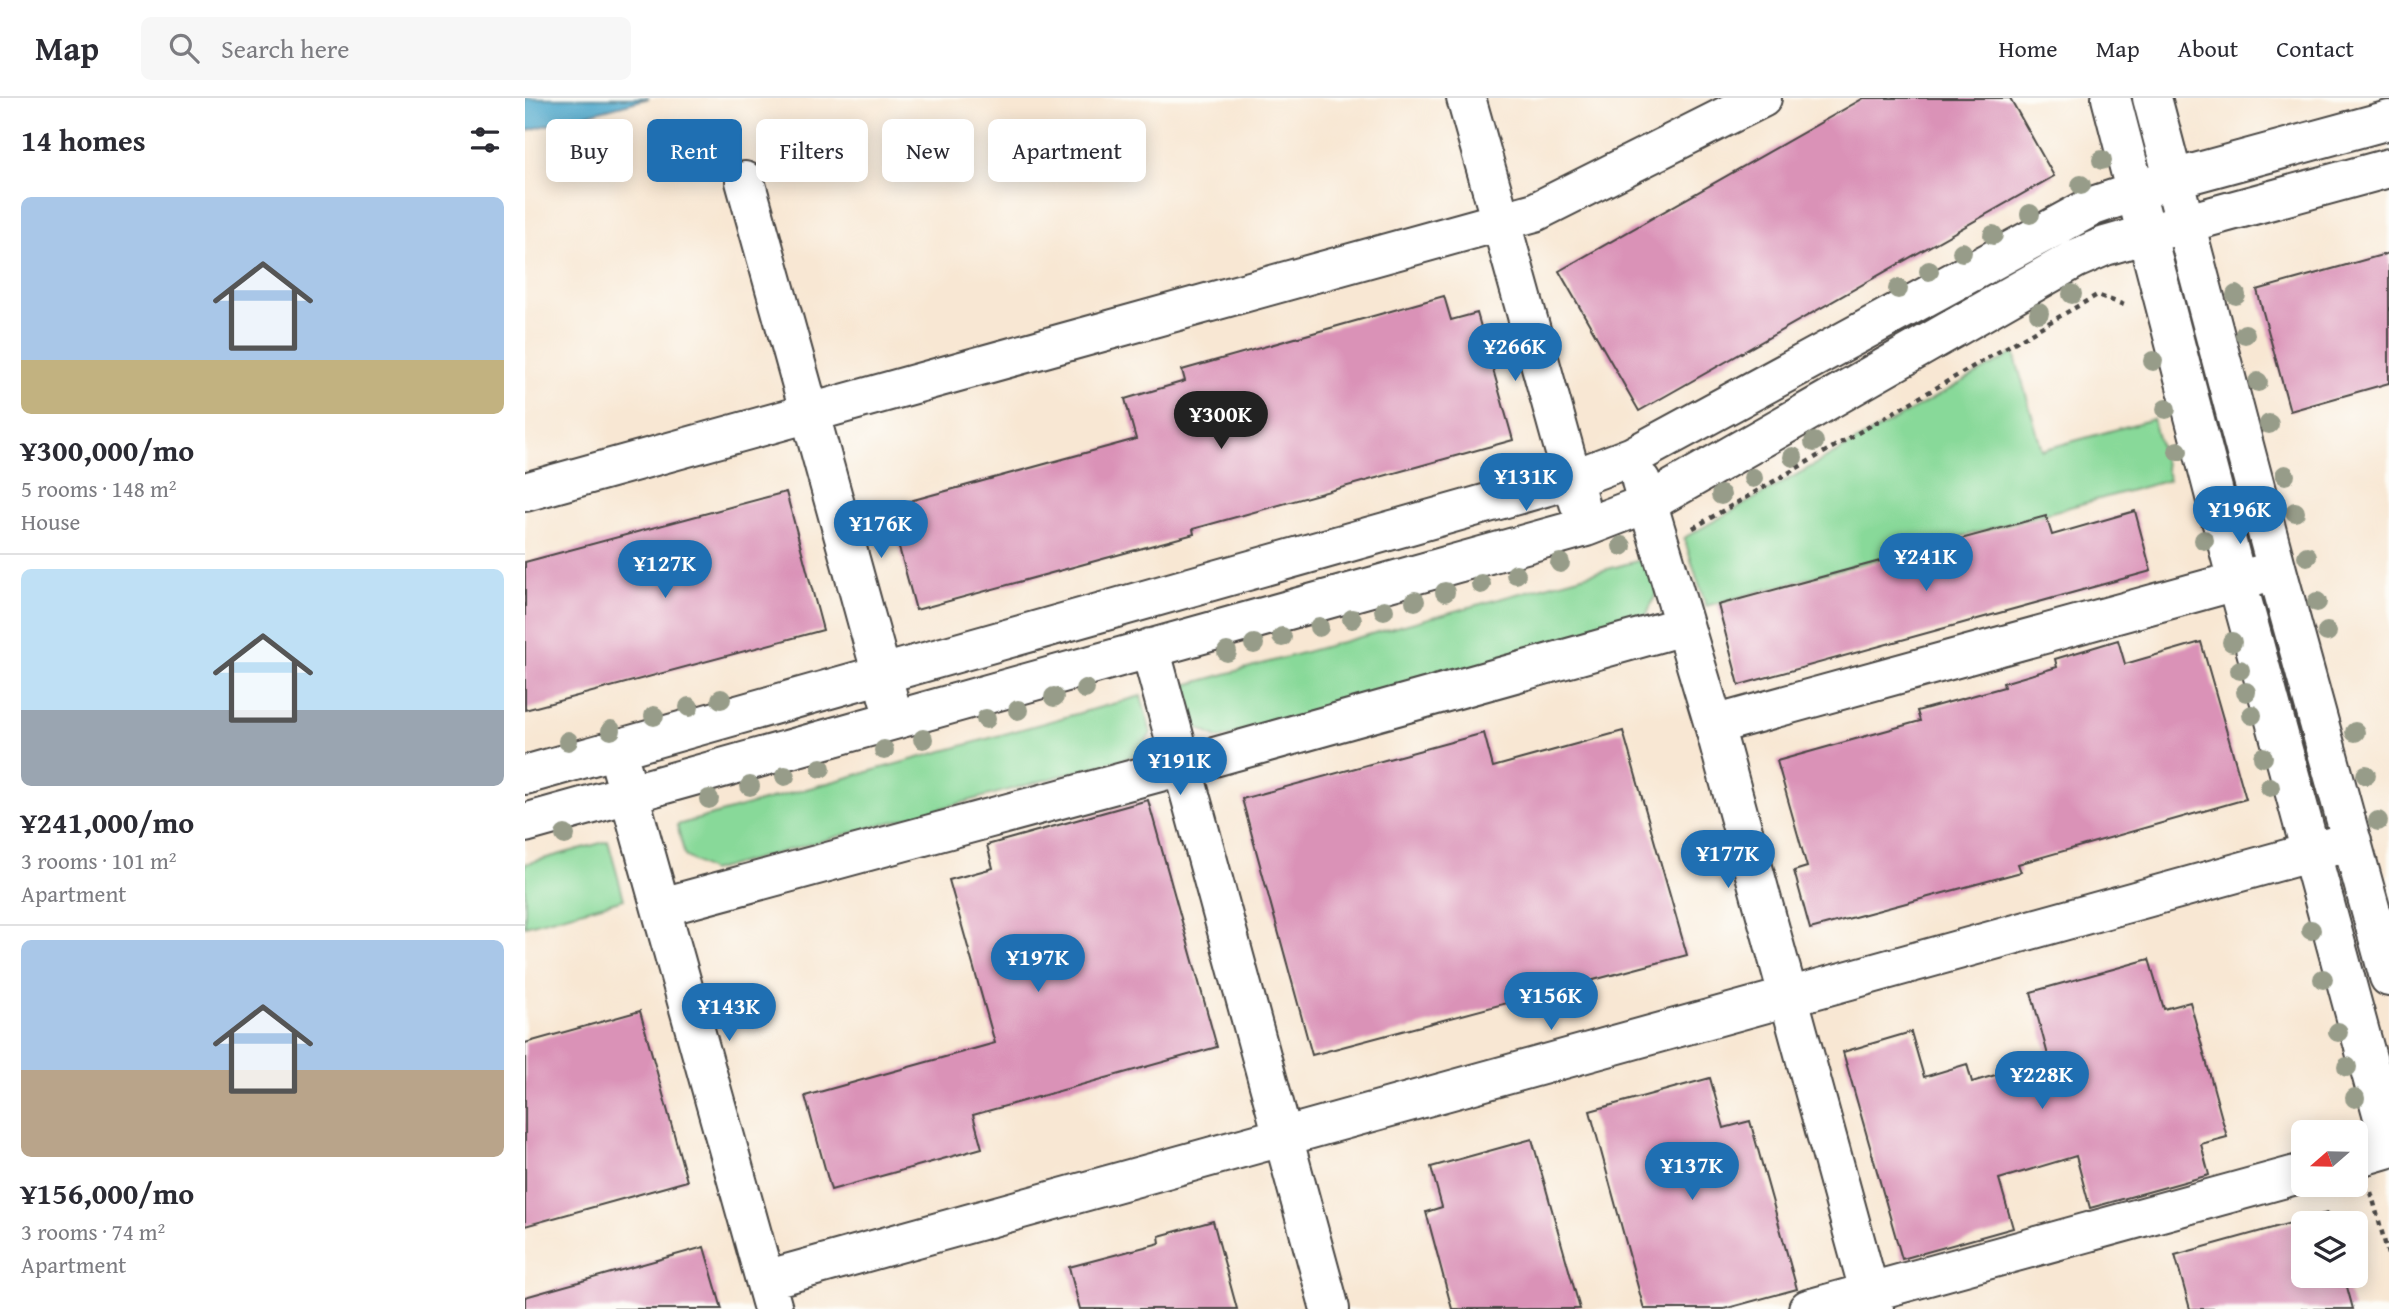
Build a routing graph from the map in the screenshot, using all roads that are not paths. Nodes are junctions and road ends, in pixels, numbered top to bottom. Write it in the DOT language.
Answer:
graph roads {
  1 [pos="1466,98"];
  2 [pos="1762,98"];
  3 [pos="2111,98"];
  4 [pos="2152,98"];
  5 [pos="2389,120"];
  6 [pos="2389,168"];
  7 [pos="2173,179"];
  8 [pos="745,181"];
  9 [pos="2135,190"];
  10 [pos="1501,222"];
  11 [pos="2185,223"];
  12 [pos="2147,234"];
  13 [pos="810,414"];
  14 [pos="1633,456"];
  15 [pos="1573,479"];
  16 [pos="525,492"];
  17 [pos="1648,503"];
  18 [pos="1586,527"];
  19 [pos="2277,570"];
  20 [pos="2237,581"];
  21 [pos="1683,626"];
  22 [pos="1150,648"];
  23 [pos="883,676"];
  24 [pos="894,720"];
  25 [pos="1714,725"];
  26 [pos="617,750"];
  27 [pos="1182,766"];
  28 [pos="525,775"];
  29 [pos="628,794"];
  30 [pos="525,823"];
  31 [pos="2352,841"];
  32 [pos="2311,852"];
  33 [pos="661,907"];
  34 [pos="2389,977"];
  35 [pos="1788,997"];
  36 [pos="1282,1137"];
  37 [pos="2374,1150"];
  38 [pos="2291,1177"];
  39 [pos="769,1294"];
  40 [pos="1872,1301"];
  41 [pos="1330,1309"];
  42 [pos="1808,1309"];
  1 -- 10 [label="street"];
  2 -- 10 [label="street"];
  3 -- 9 [label="street"];
  4 -- 7 [label="street"];
  5 -- 7 [label="street"];
  6 -- 11 [label="street"];
  7 -- 9 [label="street"];
  7 -- 11 [label="street"];
  8 -- 13 [label="street"];
  9 -- 12 [label="street"];
  9 -- 14 [label="street"];
  10 -- 13 [label="street"];
  10 -- 15 [label="street"];
  11 -- 12 [label="street"];
  11 -- 19 [label="street"];
  12 -- 17 [label="street"];
  12 -- 20 [label="street"];
  13 -- 16 [label="street"];
  13 -- 23 [label="street"];
  14 -- 15 [label="street"];
  14 -- 17 [label="street"];
  15 -- 18 [label="street"];
  15 -- 23 [label="street"];
  17 -- 18 [label="street"];
  17 -- 21 [label="street"];
  18 -- 22 [label="street"];
  19 -- 20 [label="street"];
  19 -- 31 [label="street"];
  20 -- 25 [label="street"];
  20 -- 32 [label="street"];
  21 -- 25 [label="street"];
  21 -- 27 [label="street"];
  22 -- 24 [label="street"];
  22 -- 27 [label="street"];
  23 -- 24 [label="street"];
  23 -- 26 [label="street"];
  24 -- 29 [label="street"];
  25 -- 35 [label="street"];
  26 -- 28 [label="street"];
  26 -- 29 [label="street"];
  27 -- 33 [label="street"];
  27 -- 36 [label="street"];
  29 -- 30 [label="street"];
  29 -- 33 [label="street"];
  31 -- 32 [label="street"];
  31 -- 34 [label="street"];
  32 -- 35 [label="street"];
  32 -- 37 [label="street"];
  33 -- 39 [label="street"];
  35 -- 36 [label="street"];
  35 -- 40 [label="street"];
  36 -- 39 [label="street"];
  36 -- 41 [label="street"];
  38 -- 40 [label="street"];
  40 -- 42 [label="street"];
}
